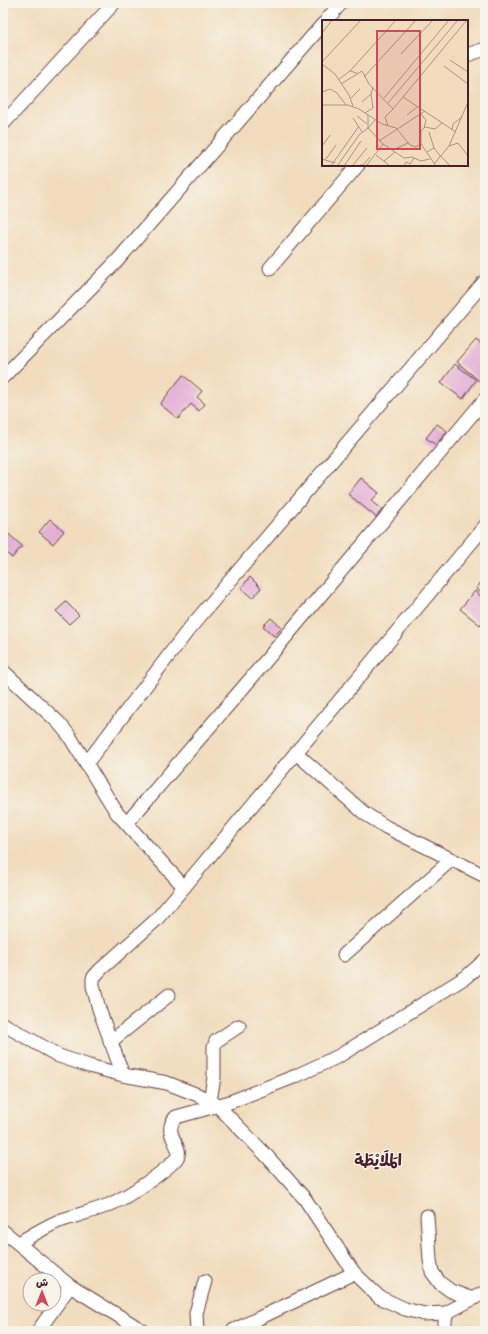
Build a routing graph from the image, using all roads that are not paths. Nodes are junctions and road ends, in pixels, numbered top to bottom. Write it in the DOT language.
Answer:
graph roads {
  1 [pos="114,3"];
  2 [pos="341,3"];
  3 [pos="327,20"];
  4 [pos="322,25"];
  5 [pos="485,49"];
  6 [pos="468,55"];
  7 [pos="3,124"];
  8 [pos="357,166"];
  9 [pos="270,268"];
  10 [pos="485,281"];
  11 [pos="3,377"];
  12 [pos="485,399"];
  13 [pos="485,526"];
  14 [pos="3,671"];
  15 [pos="296,753"];
  16 [pos="86,764"];
  17 [pos="127,823"];
  18 [pos="451,860"];
  19 [pos="485,876"];
  20 [pos="184,887"];
  21 [pos="344,955"];
  22 [pos="485,960"];
  23 [pos="169,995"];
  24 [pos="3,1024"];
  25 [pos="239,1026"];
  26 [pos="110,1042"];
  27 [pos="123,1075"];
  28 [pos="214,1103"];
  29 [pos="428,1216"];
  30 [pos="8,1239"];
  31 [pos="354,1273"];
  32 [pos="206,1281"];
  33 [pos="70,1286"];
  34 [pos="485,1292"];
  35 [pos="473,1299"];
  36 [pos="446,1313"];
  37 [pos="38,1331"];
  38 [pos="143,1331"];
  39 [pos="197,1331"];
  40 [pos="232,1331"];
  41 [pos="444,1331"];
  1 -- 7 [label="street"];
  2 -- 3 [label="street"];
  4 -- 11 [label="street"];
  5 -- 6 [label="street"];
  8 -- 9 [label="street"];
  10 -- 16 [label="street"];
  12 -- 17 [label="street"];
  13 -- 15 [label="street"];
  14 -- 16 [label="street"];
  15 -- 18 [label="street"];
  15 -- 20 [label="street"];
  16 -- 17 [label="street"];
  17 -- 20 [label="street"];
  18 -- 19 [label="street"];
  18 -- 21 [label="street"];
  20 -- 26 [label="street"];
  22 -- 28 [label="street"];
  23 -- 26 [label="street"];
  24 -- 27 [label="street"];
  25 -- 28 [label="street"];
  26 -- 27 [label="street"];
  27 -- 28 [label="street"];
  28 -- 30 [label="street"];
  28 -- 31 [label="street"];
  29 -- 35 [label="street"];
  30 -- 33 [label="street"];
  31 -- 36 [label="street"];
  31 -- 40 [label="street"];
  32 -- 39 [label="street"];
  33 -- 37 [label="street"];
  33 -- 38 [label="street"];
  34 -- 35 [label="street"];
  35 -- 36 [label="street"];
  36 -- 41 [label="street"];
}
